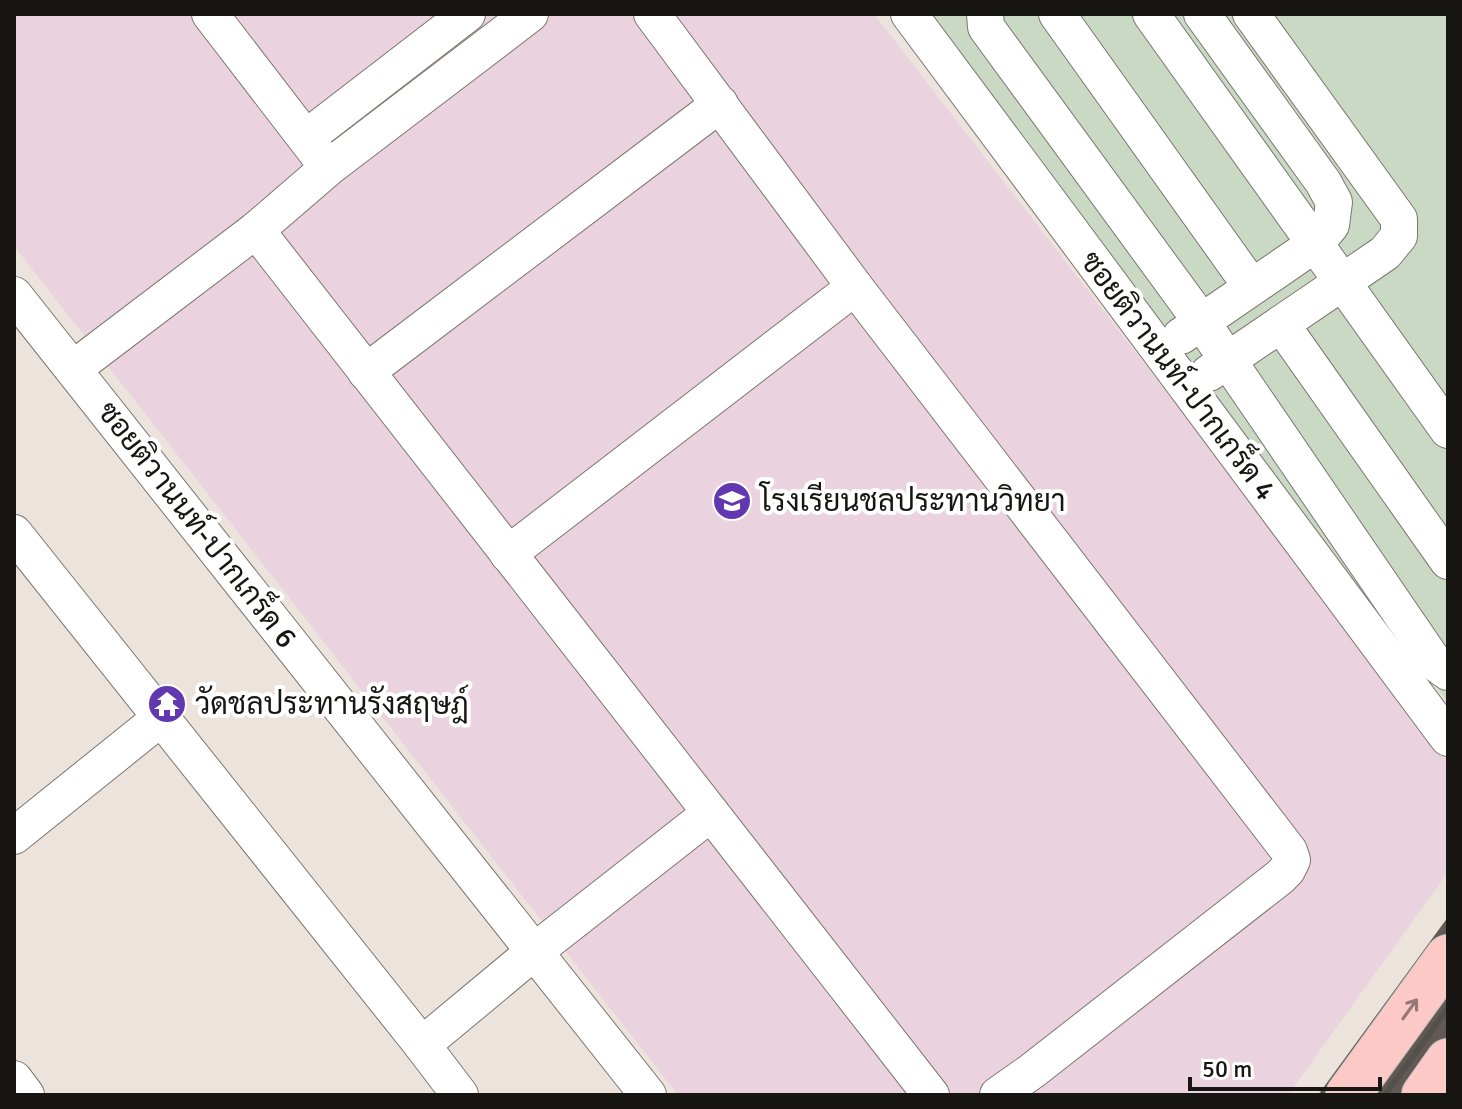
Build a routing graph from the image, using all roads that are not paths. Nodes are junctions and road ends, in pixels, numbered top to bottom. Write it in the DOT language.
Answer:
graph roads {
  1 [pos="210,14"];
  2 [pos="530,14"];
  3 [pos="652,14"];
  4 [pos="909,14"];
  5 [pos="985,14"];
  6 [pos="1057,14"];
  7 [pos="1151,14"];
  8 [pos="1202,14"];
  9 [pos="449,20"];
  10 [pos="1261,27"];
  11 [pos="1238,64"];
  12 [pos="720,104"];
  13 [pos="306,138"];
  14 [pos="328,168"];
  15 [pos="256,230"];
  16 [pos="1315,244"];
  17 [pos="1342,283"];
  18 [pos="1251,286"];
  19 [pos="855,287"];
  20 [pos="14,295"];
  21 [pos="1201,321"];
  22 [pos="1281,324"];
  23 [pos="1160,351"];
  24 [pos="1228,361"];
  25 [pos="73,369"];
  26 [pos="366,372"];
  27 [pos="1187,387"];
  28 [pos="1448,430"];
  29 [pos="14,533"];
  30 [pos="508,554"];
  31 [pos="1448,561"];
  32 [pos="1448,672"];
  33 [pos="162,717"];
  34 [pos="1448,738"];
  35 [pos="711,813"];
  36 [pos="14,836"];
  37 [pos="1448,957"];
  38 [pos="525,960"];
  39 [pos="436,1033"];
  40 [pos="1448,1061"];
  41 [pos="14,1079"];
  42 [pos="1042,1083"];
  43 [pos="26,1095"];
  44 [pos="460,1095"];
  45 [pos="648,1095"];
  46 [pos="931,1095"];
  47 [pos="998,1095"];
  48 [pos="1348,1095"];
  49 [pos="1424,1095"];
  1 -- 13 [label="street"];
  2 -- 14 [label="street"];
  3 -- 12 [label="street"];
  4 -- 23 [label="street, ซอยติวานนท์-ปากเกร็ด 4"];
  5 -- 21 [label="street"];
  6 -- 18 [label="street"];
  7 -- 16 [label="street"];
  8 -- 11 [label="street"];
  9 -- 13 [label="street"];
  10 -- 11 [label="street"];
  10 -- 17 [label="street"];
  11 -- 16 [label="street"];
  12 -- 19 [label="street"];
  12 -- 26 [label="street"];
  13 -- 14 [label="street"];
  14 -- 15 [label="street"];
  15 -- 25 [label="street"];
  15 -- 26 [label="street"];
  16 -- 17 [label="street"];
  16 -- 18 [label="street"];
  17 -- 22 [label="street"];
  17 -- 28 [label="street"];
  18 -- 21 [label="street"];
  19 -- 30 [label="street"];
  19 -- 42 [label="street"];
  20 -- 25 [label="street, ซอยติวานนท์-ปากเกร็ด 6"];
  21 -- 23 [label="street"];
  21 -- 24 [label="street"];
  22 -- 24 [label="street"];
  22 -- 31 [label="street"];
  23 -- 27 [label="street, ซอยติวานนท์-ปากเกร็ด 4"];
  24 -- 27 [label="street"];
  24 -- 32 [label="street"];
  25 -- 38 [label="street, ซอยติวานนท์-ปากเกร็ด 6"];
  26 -- 30 [label="street"];
  27 -- 34 [label="street, ซอยติวานนท์-ปากเกร็ด 4"];
  29 -- 33 [label="street"];
  30 -- 35 [label="street"];
  33 -- 36 [label="street"];
  33 -- 39 [label="street"];
  35 -- 38 [label="street"];
  35 -- 46 [label="street"];
  48 -- 37 [label="main road, one-way"];
  38 -- 39 [label="street"];
  38 -- 45 [label="street, ซอยติวานนท์-ปากเกร็ด 6"];
  39 -- 44 [label="street"];
  40 -- 49 [label="main road"];
  41 -- 43 [label="street"];
  42 -- 47 [label="street"];
}
